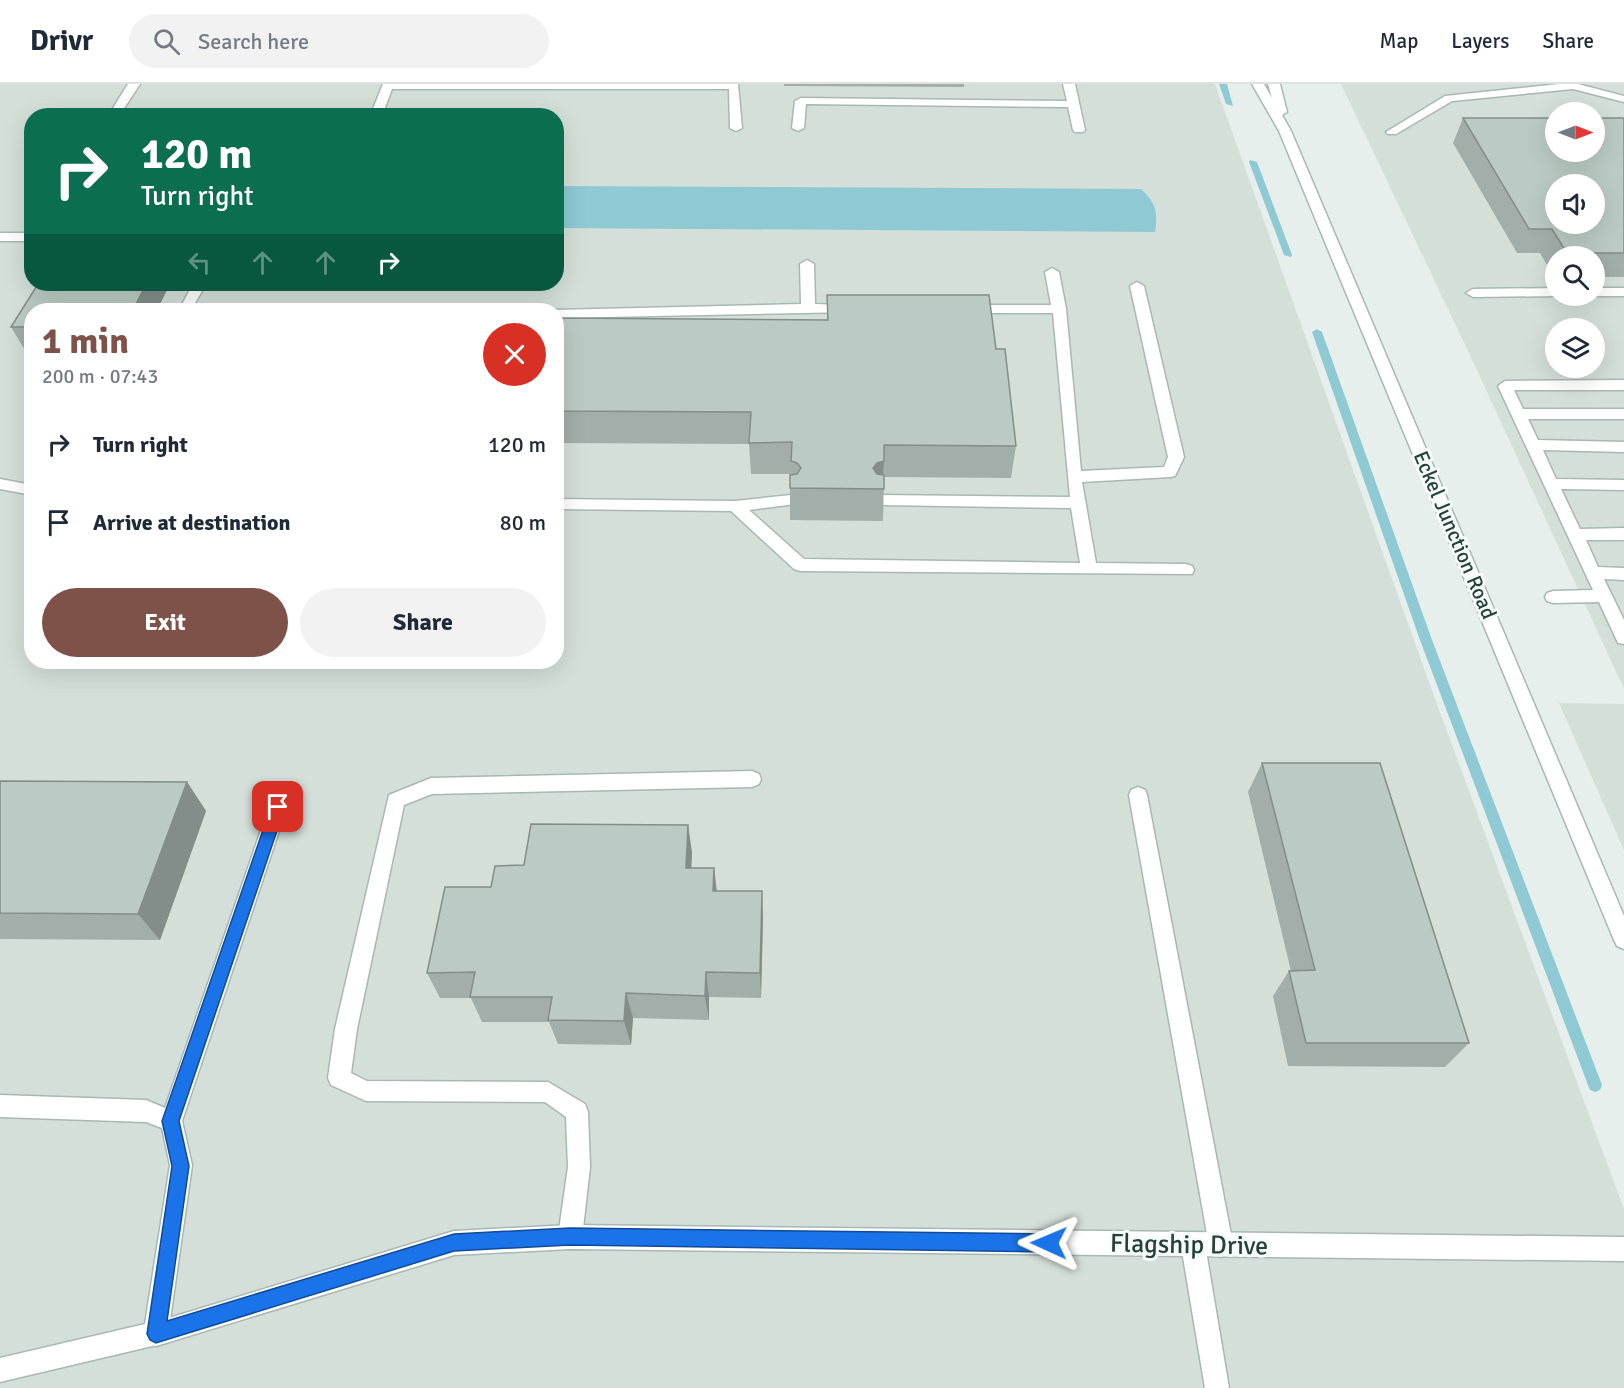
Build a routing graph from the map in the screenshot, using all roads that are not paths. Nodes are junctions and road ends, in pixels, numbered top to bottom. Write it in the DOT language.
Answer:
graph roads {
  1 [pos="134,84"];
  2 [pos="1069,84"];
  3 [pos="1258,84"];
  4 [pos="1274,84"];
  5 [pos="389,85"];
  6 [pos="1624,99"];
  7 [pos="1074,104"];
  8 [pos="118,108"];
  9 [pos="379,108"];
  10 [pos="736,128"];
  11 [pos="798,128"];
  12 [pos="1079,130"];
  13 [pos="1285,131"];
  14 [pos="1392,132"];
  15 [pos="0,237"];
  16 [pos="24,237"];
  17 [pos="807,264"];
  18 [pos="1052,272"];
  19 [pos="1137,286"];
  20 [pos="1545,292"];
  21 [pos="1605,292"];
  22 [pos="1624,292"];
  23 [pos="1473,293"];
  24 [pos="808,308"];
  25 [pos="868,309"];
  26 [pos="951,309"];
  27 [pos="1059,309"];
  28 [pos="564,314"];
  29 [pos="1624,385"];
  30 [pos="1518,414"];
  31 [pos="1624,414"];
  32 [pos="1533,445"];
  33 [pos="1624,447"];
  34 [pos="1074,477"];
  35 [pos="0,484"];
  36 [pos="1551,484"];
  37 [pos="1624,485"];
  38 [pos="24,488"];
  39 [pos="791,500"];
  40 [pos="882,500"];
  41 [pos="1079,503"];
  42 [pos="564,504"];
  43 [pos="735,506"];
  44 [pos="1624,534"];
  45 [pos="1575,535"];
  46 [pos="1089,569"];
  47 [pos="1186,570"];
  48 [pos="1593,573"];
  49 [pos="1624,574"];
  50 [pos="1553,597"];
  51 [pos="1613,606"];
  52 [pos="1624,638"];
  53 [pos="752,779"];
  54 [pos="1138,795"];
  55 [pos="278,807"];
  56 [pos="1624,940"];
  57 [pos="0,1107"];
  58 [pos="171,1121"];
  59 [pos="570,1237"];
  60 [pos="1193,1245"];
  61 [pos="1221,1245"];
  62 [pos="1624,1249"];
  63 [pos="156,1334"];
  64 [pos="0,1370"];
  65 [pos="1217,1388"];
  1 -- 8 [label="street"];
  2 -- 7 [label="street"];
  3 -- 13 [label="street, Eckel Junction Road"];
  4 -- 13 [label="street, Eckel Junction Road"];
  5 -- 9 [label="street"];
  5 -- 10 [label="street"];
  6 -- 14 [label="street"];
  7 -- 11 [label="street"];
  7 -- 12 [label="street"];
  13 -- 56 [label="street, Eckel Junction Road"];
  15 -- 16 [label="street"];
  17 -- 24 [label="street"];
  18 -- 27 [label="street"];
  19 -- 34 [label="street"];
  20 -- 23 [label="street"];
  21 -- 22 [label="street"];
  24 -- 25 [label="street"];
  24 -- 28 [label="street"];
  26 -- 27 [label="street"];
  27 -- 34 [label="street"];
  29 -- 30 [label="street"];
  30 -- 31 [label="street"];
  30 -- 32 [label="street"];
  32 -- 33 [label="street"];
  32 -- 36 [label="street"];
  34 -- 41 [label="street"];
  35 -- 38 [label="street"];
  36 -- 37 [label="street"];
  36 -- 45 [label="street"];
  39 -- 43 [label="street"];
  40 -- 41 [label="street"];
  41 -- 46 [label="street"];
  42 -- 43 [label="street"];
  43 -- 46 [label="street"];
  44 -- 45 [label="street"];
  45 -- 48 [label="street"];
  46 -- 47 [label="street"];
  48 -- 49 [label="street"];
  48 -- 51 [label="street"];
  50 -- 51 [label="street"];
  51 -- 52 [label="street"];
  53 -- 59 [label="street"];
  54 -- 61 [label="street"];
  55 -- 58 [label="street"];
  57 -- 58 [label="street"];
  58 -- 63 [label="street"];
  59 -- 60 [label="street, Flagship Drive"];
  59 -- 63 [label="street, Flagship Drive"];
  60 -- 61 [label="street, Flagship Drive"];
  60 -- 65 [label="street"];
  61 -- 62 [label="street, Flagship Drive"];
  63 -- 64 [label="street, Flagship Drive"];
}
